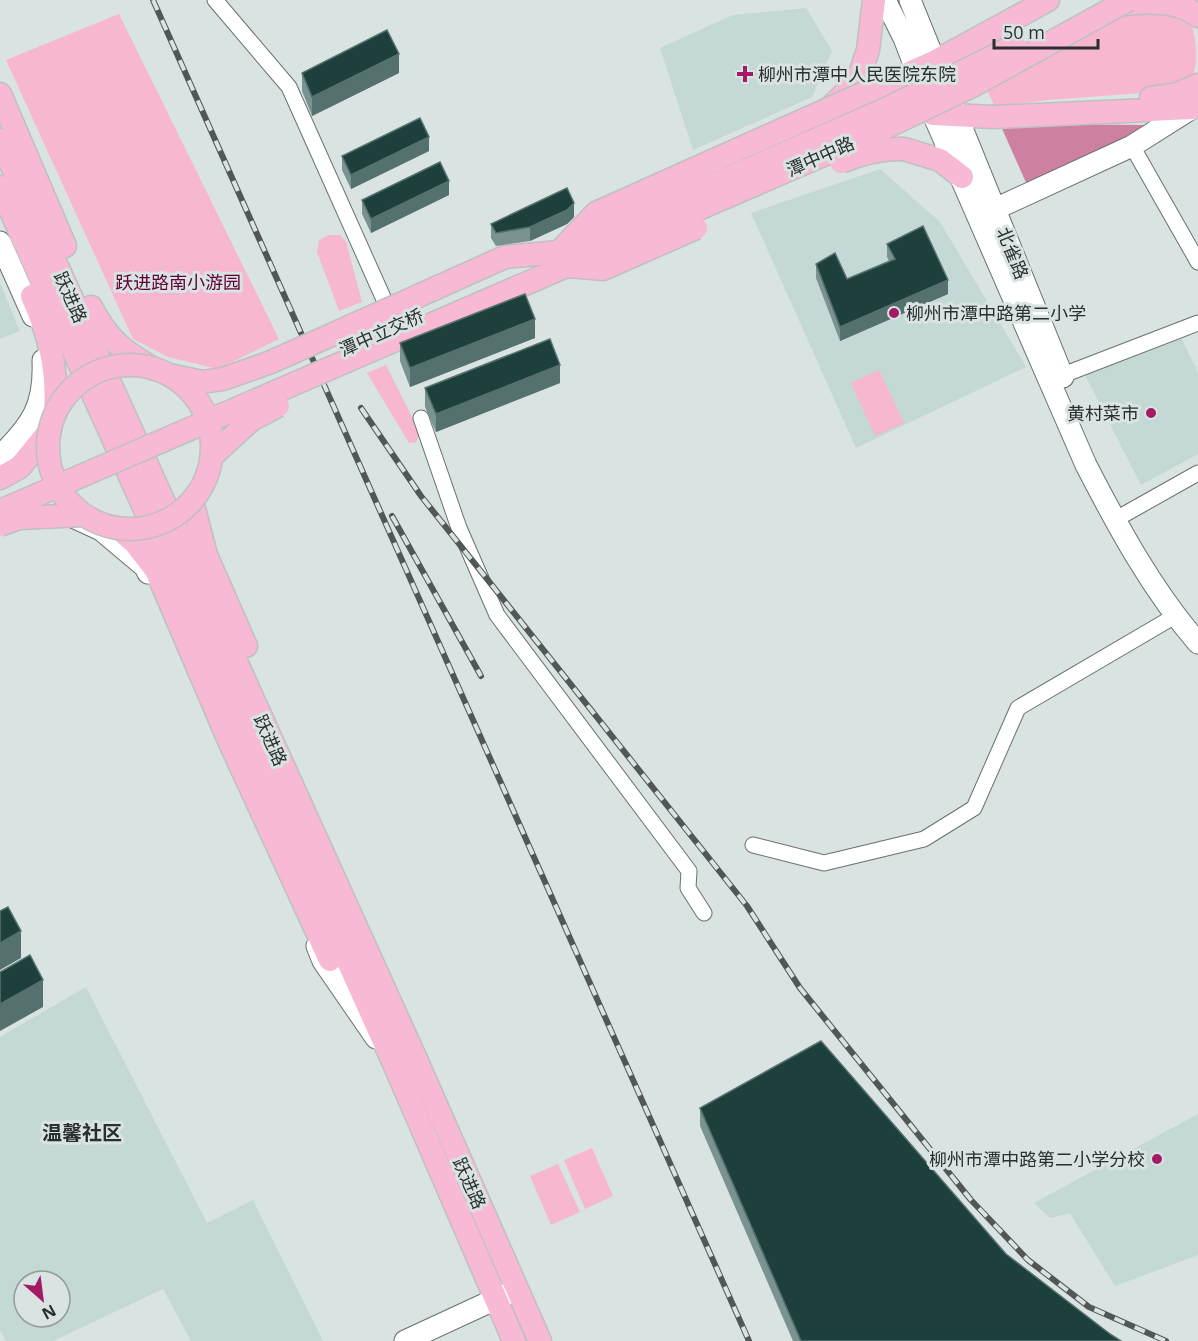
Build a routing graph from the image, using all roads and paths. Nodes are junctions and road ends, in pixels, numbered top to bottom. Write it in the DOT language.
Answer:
graph roads {
  1 [pos="215,0"];
  2 [pos="874,0"];
  3 [pos="885,0"];
  4 [pos="909,0"];
  5 [pos="1115,2"];
  6 [pos="1039,3"];
  7 [pos="1197,15"];
  8 [pos="924,70"];
  9 [pos="1198,85"];
  10 [pos="0,94"];
  11 [pos="1196,105"];
  12 [pos="828,111"];
  13 [pos="933,114"];
  14 [pos="957,115"];
  15 [pos="0,140"];
  16 [pos="1132,146"];
  17 [pos="962,177"];
  18 [pos="0,187"];
  19 [pos="995,209"];
  20 [pos="0,223"];
  21 [pos="0,242"];
  22 [pos="529,255"];
  23 [pos="563,259"];
  24 [pos="1198,262"];
  25 [pos="540,284"];
  26 [pos="502,291"];
  27 [pos="392,316"];
  28 [pos="1198,323"];
  29 [pos="162,372"];
  30 [pos="1062,375"];
  31 [pos="421,418"];
  32 [pos="52,422"];
  33 [pos="0,456"];
  34 [pos="212,456"];
  35 [pos="1198,473"];
  36 [pos="0,478"];
  37 [pos="0,498"];
  38 [pos="192,501"];
  39 [pos="0,511"];
  40 [pos="1125,514"];
  41 [pos="83,515"];
  42 [pos="0,516"];
  43 [pos="0,525"];
  44 [pos="118,529"];
  45 [pos="1175,616"];
  46 [pos="1198,624"];
  47 [pos="1198,643"];
  48 [pos="753,845"];
  49 [pos="704,913"];
  50 [pos="415,1057"];
  51 [pos="394,1066"];
  52 [pos="516,1290"];
  53 [pos="495,1299"];
  54 [pos="405,1341"];
  55 [pos="514,1341"];
  56 [pos="540,1341"];
  1 -- 27 [label="street"];
  2 -- 12 [label="main road, bridge"];
  3 -- 8 [label="street"];
  4 -- 8 [label="street, 北雀路"];
  5 -- 7 [label="main road"];
  5 -- 23 [label="main road, 潭中中路, bridge"];
  6 -- 8 [label="main road"];
  8 -- 12 [label="main road, bridge"];
  8 -- 13 [label="street, 北雀路"];
  8 -- 14 [label="street, 北雀路"];
  8 -- 22 [label="street"];
  9 -- 14 [label="main road"];
  10 -- 29 [label="main road"];
  11 -- 14 [label="main road"];
  11 -- 16 [label="street"];
  12 -- 23 [label="main road, bridge"];
  13 -- 14 [label="main road"];
  13 -- 17 [label="street, 北雀路"];
  13 -- 25 [label="street"];
  14 -- 19 [label="street, 北雀路"];
  15 -- 50 [label="main road, 跃进路"];
  16 -- 19 [label="street"];
  16 -- 24 [label="street"];
  17 -- 23 [label="main road, bridge"];
  17 -- 45 [label="street, 北雀路"];
  18 -- 51 [label="main road, 跃进路"];
  19 -- 30 [label="street, 北雀路"];
  20 -- 32 [label="main road"];
  21 -- 33 [label="street"];
  22 -- 25 [label="street"];
  22 -- 27 [label="street"];
  23 -- 26 [label="main road, 潭中中路, bridge"];
  23 -- 29 [label="main road, bridge"];
  23 -- 34 [label="main road, bridge"];
  23 -- 37 [label="main road, 潭中立交桥, bridge"];
  25 -- 27 [label="street"];
  26 -- 39 [label="main road, 潭中立交桥, bridge"];
  28 -- 30 [label="street"];
  29 -- 32 [label="main road, bridge"];
  29 -- 34 [label="main road, bridge"];
  30 -- 40 [label="street, 北雀路"];
  31 -- 49 [label="street"];
  32 -- 36 [label="main road"];
  32 -- 41 [label="main road, bridge"];
  34 -- 38 [label="main road, bridge"];
  35 -- 40 [label="street"];
  38 -- 44 [label="main road, bridge"];
  38 -- 50 [label="main road"];
  40 -- 46 [label="street, 北雀路"];
  41 -- 43 [label="main road, bridge"];
  41 -- 44 [label="main road, bridge"];
  42 -- 51 [label="street"];
  44 -- 51 [label="main road"];
  45 -- 47 [label="street, 北雀路"];
  45 -- 48 [label="street"];
  50 -- 52 [label="main road, 跃进路"];
  51 -- 53 [label="main road, 跃进路"];
  52 -- 53 [label="street"];
  52 -- 56 [label="main road, 跃进路"];
  53 -- 54 [label="street"];
  53 -- 55 [label="main road, 跃进路"];
}
